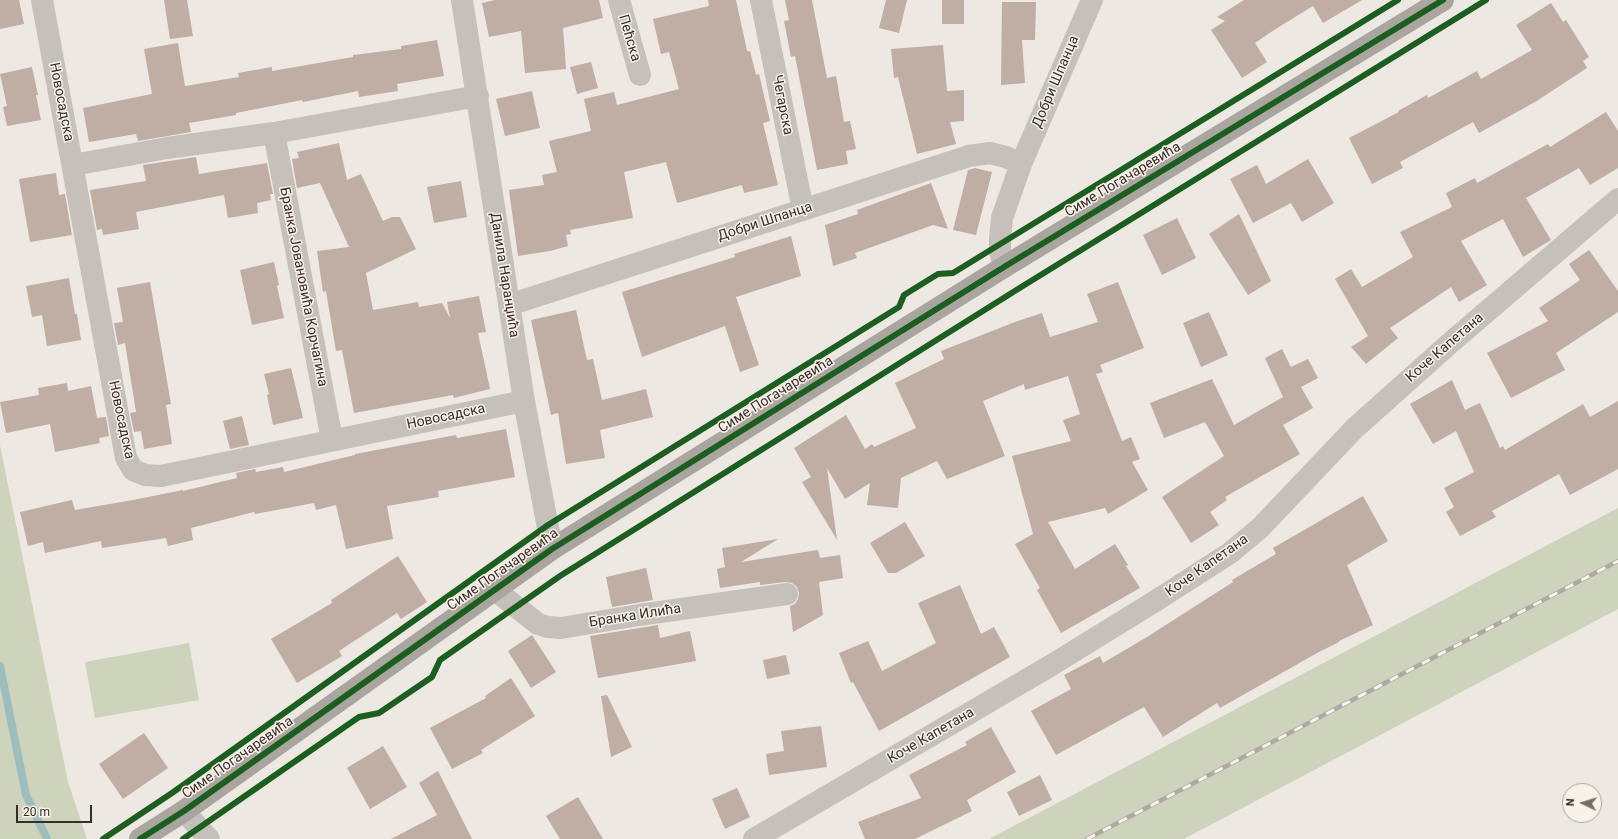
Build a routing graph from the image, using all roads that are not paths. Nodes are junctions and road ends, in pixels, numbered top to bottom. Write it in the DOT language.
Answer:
graph roads {
  1 [pos="42,0"];
  2 [pos="462,0"];
  3 [pos="619,0"];
  4 [pos="761,0"];
  5 [pos="1092,0"];
  6 [pos="1443,0"];
  7 [pos="640,75"];
  8 [pos="478,96"];
  9 [pos="274,133"];
  10 [pos="1021,164"];
  11 [pos="73,165"];
  12 [pos="1618,199"];
  13 [pos="802,210"];
  14 [pos="1004,267"];
  15 [pos="509,305"];
  16 [pos="524,400"];
  17 [pos="332,440"];
  18 [pos="552,549"];
  19 [pos="495,590"];
  20 [pos="787,594"];
  21 [pos="184,811"];
  22 [pos="140,839"];
  23 [pos="209,839"];
  24 [pos="754,839"];
  1 -- 11 [label="street, Новосадска"];
  2 -- 8 [label="street, Данила Наранџића"];
  3 -- 7 [label="street, Пећска"];
  4 -- 13 [label="street, Чегарска"];
  5 -- 10 [label="street, Добри Шпанца"];
  6 -- 14 [label="main road, Симе Погачаревића"];
  8 -- 9 [label="street"];
  8 -- 15 [label="street, Данила Наранџића"];
  9 -- 11 [label="street"];
  9 -- 17 [label="street, Бранка Јовановића Корчагина"];
  10 -- 13 [label="street, Добри Шпанца"];
  10 -- 14 [label="street, Добри Шпанца"];
  11 -- 17 [label="street, Новосадска"];
  12 -- 24 [label="street, Коче Капетана"];
  13 -- 15 [label="street, Добри Шпанца"];
  14 -- 18 [label="main road, Симе Погачаревића"];
  15 -- 16 [label="street, Данила Наранџића"];
  16 -- 17 [label="street, Новосадска"];
  16 -- 18 [label="street, Данила Наранџића"];
  18 -- 19 [label="main road, Симе Погачаревића"];
  19 -- 20 [label="street, Бранка Илића"];
  19 -- 21 [label="main road, Симе Погачаревића"];
  21 -- 22 [label="main road, Симе Погачаревића"];
  21 -- 23 [label="street"];
}
